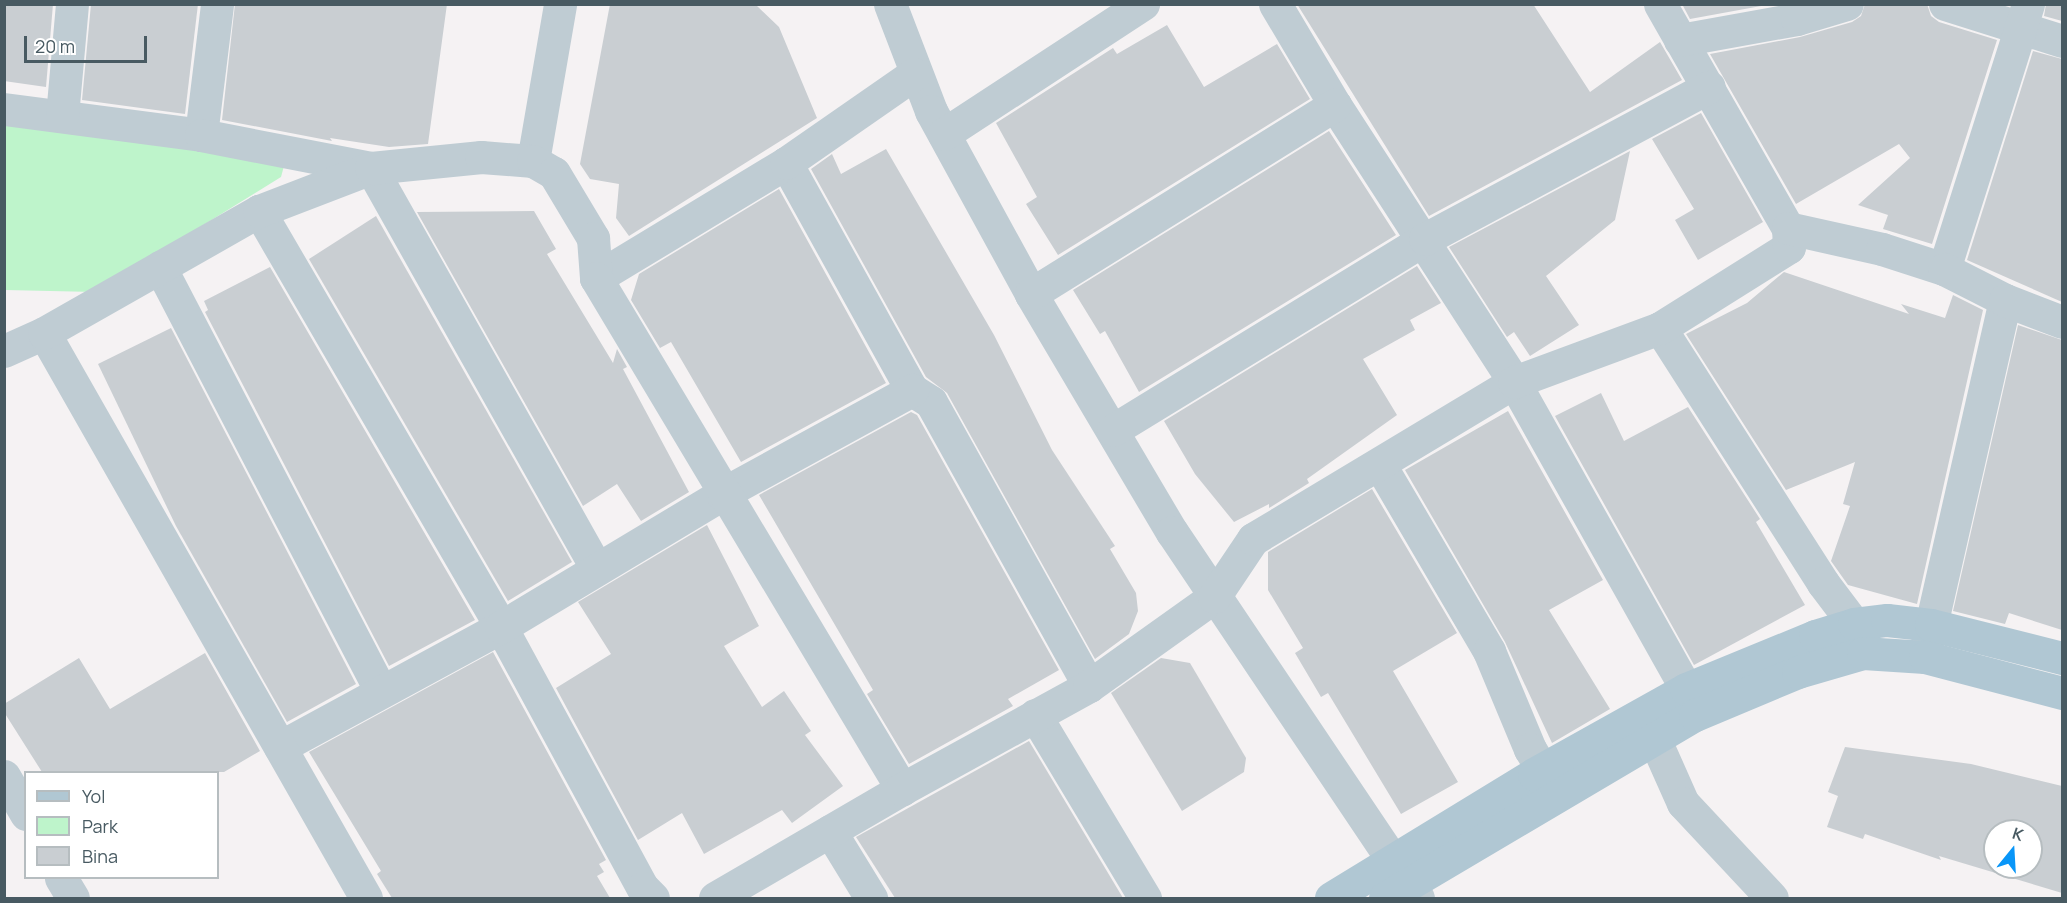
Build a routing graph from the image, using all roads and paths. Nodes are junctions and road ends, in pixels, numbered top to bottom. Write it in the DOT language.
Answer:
graph roads {
  1 [pos="72,4"];
  2 [pos="217,4"];
  3 [pos="560,4"];
  4 [pos="890,4"];
  5 [pos="1143,4"];
  6 [pos="1275,4"];
  7 [pos="1660,4"];
  8 [pos="1847,4"];
  9 [pos="1945,4"];
  10 [pos="2025,17"];
  11 [pos="1680,40"];
  12 [pos="2062,41"];
  13 [pos="914,74"];
  14 [pos="1709,87"];
  15 [pos="1335,105"];
  16 [pos="4,109"];
  17 [pos="62,116"];
  18 [pos="944,134"];
  19 [pos="201,135"];
  20 [pos="533,161"];
  21 [pos="786,163"];
  22 [pos="370,168"];
  23 [pos="259,211"];
  24 [pos="1788,228"];
  25 [pos="1425,239"];
  26 [pos="160,267"];
  27 [pos="1944,269"];
  28 [pos="596,278"];
  29 [pos="1031,294"];
  30 [pos="2005,300"];
  31 [pos="2062,322"];
  32 [pos="1660,328"];
  33 [pos="44,333"];
  34 [pos="4,351"];
  35 [pos="1514,382"];
  36 [pos="912,390"];
  37 [pos="1113,430"];
  38 [pos="1380,465"];
  39 [pos="723,494"];
  40 [pos="597,569"];
  41 [pos="1214,597"];
  42 [pos="1854,624"];
  43 [pos="1931,625"];
  44 [pos="501,627"];
  45 [pos="1924,657"];
  46 [pos="2062,658"];
  47 [pos="1089,686"];
  48 [pos="1686,688"];
  49 [pos="381,692"];
  50 [pos="2062,693"];
  51 [pos="1035,716"];
  52 [pos="1654,738"];
  53 [pos="280,747"];
  54 [pos="1542,769"];
  55 [pos="902,789"];
  56 [pos="830,831"];
  57 [pos="62,879"];
  58 [pos="1400,885"];
  59 [pos="73,898"];
  60 [pos="366,898"];
  61 [pos="653,898"];
  62 [pos="715,898"];
  63 [pos="871,898"];
  64 [pos="1145,898"];
  65 [pos="1331,898"];
  66 [pos="1772,898"];
  1 -- 17 [label="street"];
  2 -- 19 [label="street"];
  3 -- 20 [label="street"];
  4 -- 13 [label="street"];
  5 -- 18 [label="street"];
  6 -- 15 [label="street"];
  7 -- 11 [label="street"];
  8 -- 11 [label="street"];
  9 -- 10 [label="street"];
  10 -- 12 [label="street"];
  10 -- 27 [label="street"];
  11 -- 14 [label="street"];
  13 -- 18 [label="street"];
  13 -- 21 [label="street"];
  14 -- 24 [label="street"];
  14 -- 25 [label="street"];
  15 -- 25 [label="street"];
  15 -- 29 [label="street"];
  16 -- 17 [label="street"];
  17 -- 19 [label="street"];
  18 -- 29 [label="street"];
  19 -- 22 [label="street"];
  20 -- 22 [label="street"];
  20 -- 28 [label="street"];
  21 -- 28 [label="street"];
  21 -- 36 [label="street"];
  22 -- 23 [label="street"];
  22 -- 40 [label="street"];
  23 -- 26 [label="street"];
  23 -- 44 [label="street"];
  24 -- 27 [label="street"];
  24 -- 32 [label="street"];
  25 -- 35 [label="street"];
  25 -- 37 [label="street"];
  26 -- 33 [label="street"];
  26 -- 49 [label="street"];
  27 -- 30 [label="street"];
  28 -- 39 [label="street"];
  29 -- 37 [label="street"];
  30 -- 31 [label="street"];
  30 -- 43 [label="street"];
  32 -- 35 [label="street"];
  32 -- 42 [label="street"];
  33 -- 34 [label="street"];
  33 -- 53 [label="street"];
  35 -- 38 [label="street"];
  35 -- 48 [label="street"];
  36 -- 39 [label="street"];
  36 -- 47 [label="street"];
  37 -- 41 [label="street"];
  38 -- 41 [label="street"];
  38 -- 54 [label="street"];
  39 -- 40 [label="street"];
  39 -- 55 [label="street"];
  40 -- 44 [label="street"];
  41 -- 47 [label="street"];
  41 -- 58 [label="street"];
  42 -- 43 [label="main road"];
  42 -- 48 [label="main road"];
  43 -- 45 [label="street"];
  43 -- 46 [label="main road"];
  44 -- 49 [label="street"];
  44 -- 61 [label="street"];
  45 -- 50 [label="main road"];
  45 -- 52 [label="main road"];
  47 -- 51 [label="street"];
  48 -- 54 [label="main road"];
  49 -- 53 [label="street"];
  51 -- 55 [label="street"];
  51 -- 64 [label="street"];
  52 -- 58 [label="main road"];
  52 -- 66 [label="street"];
  53 -- 60 [label="street"];
  54 -- 58 [label="main road"];
  55 -- 56 [label="street"];
  56 -- 62 [label="street"];
  56 -- 63 [label="street"];
  57 -- 59 [label="street"];
  58 -- 65 [label="main road"];
}
